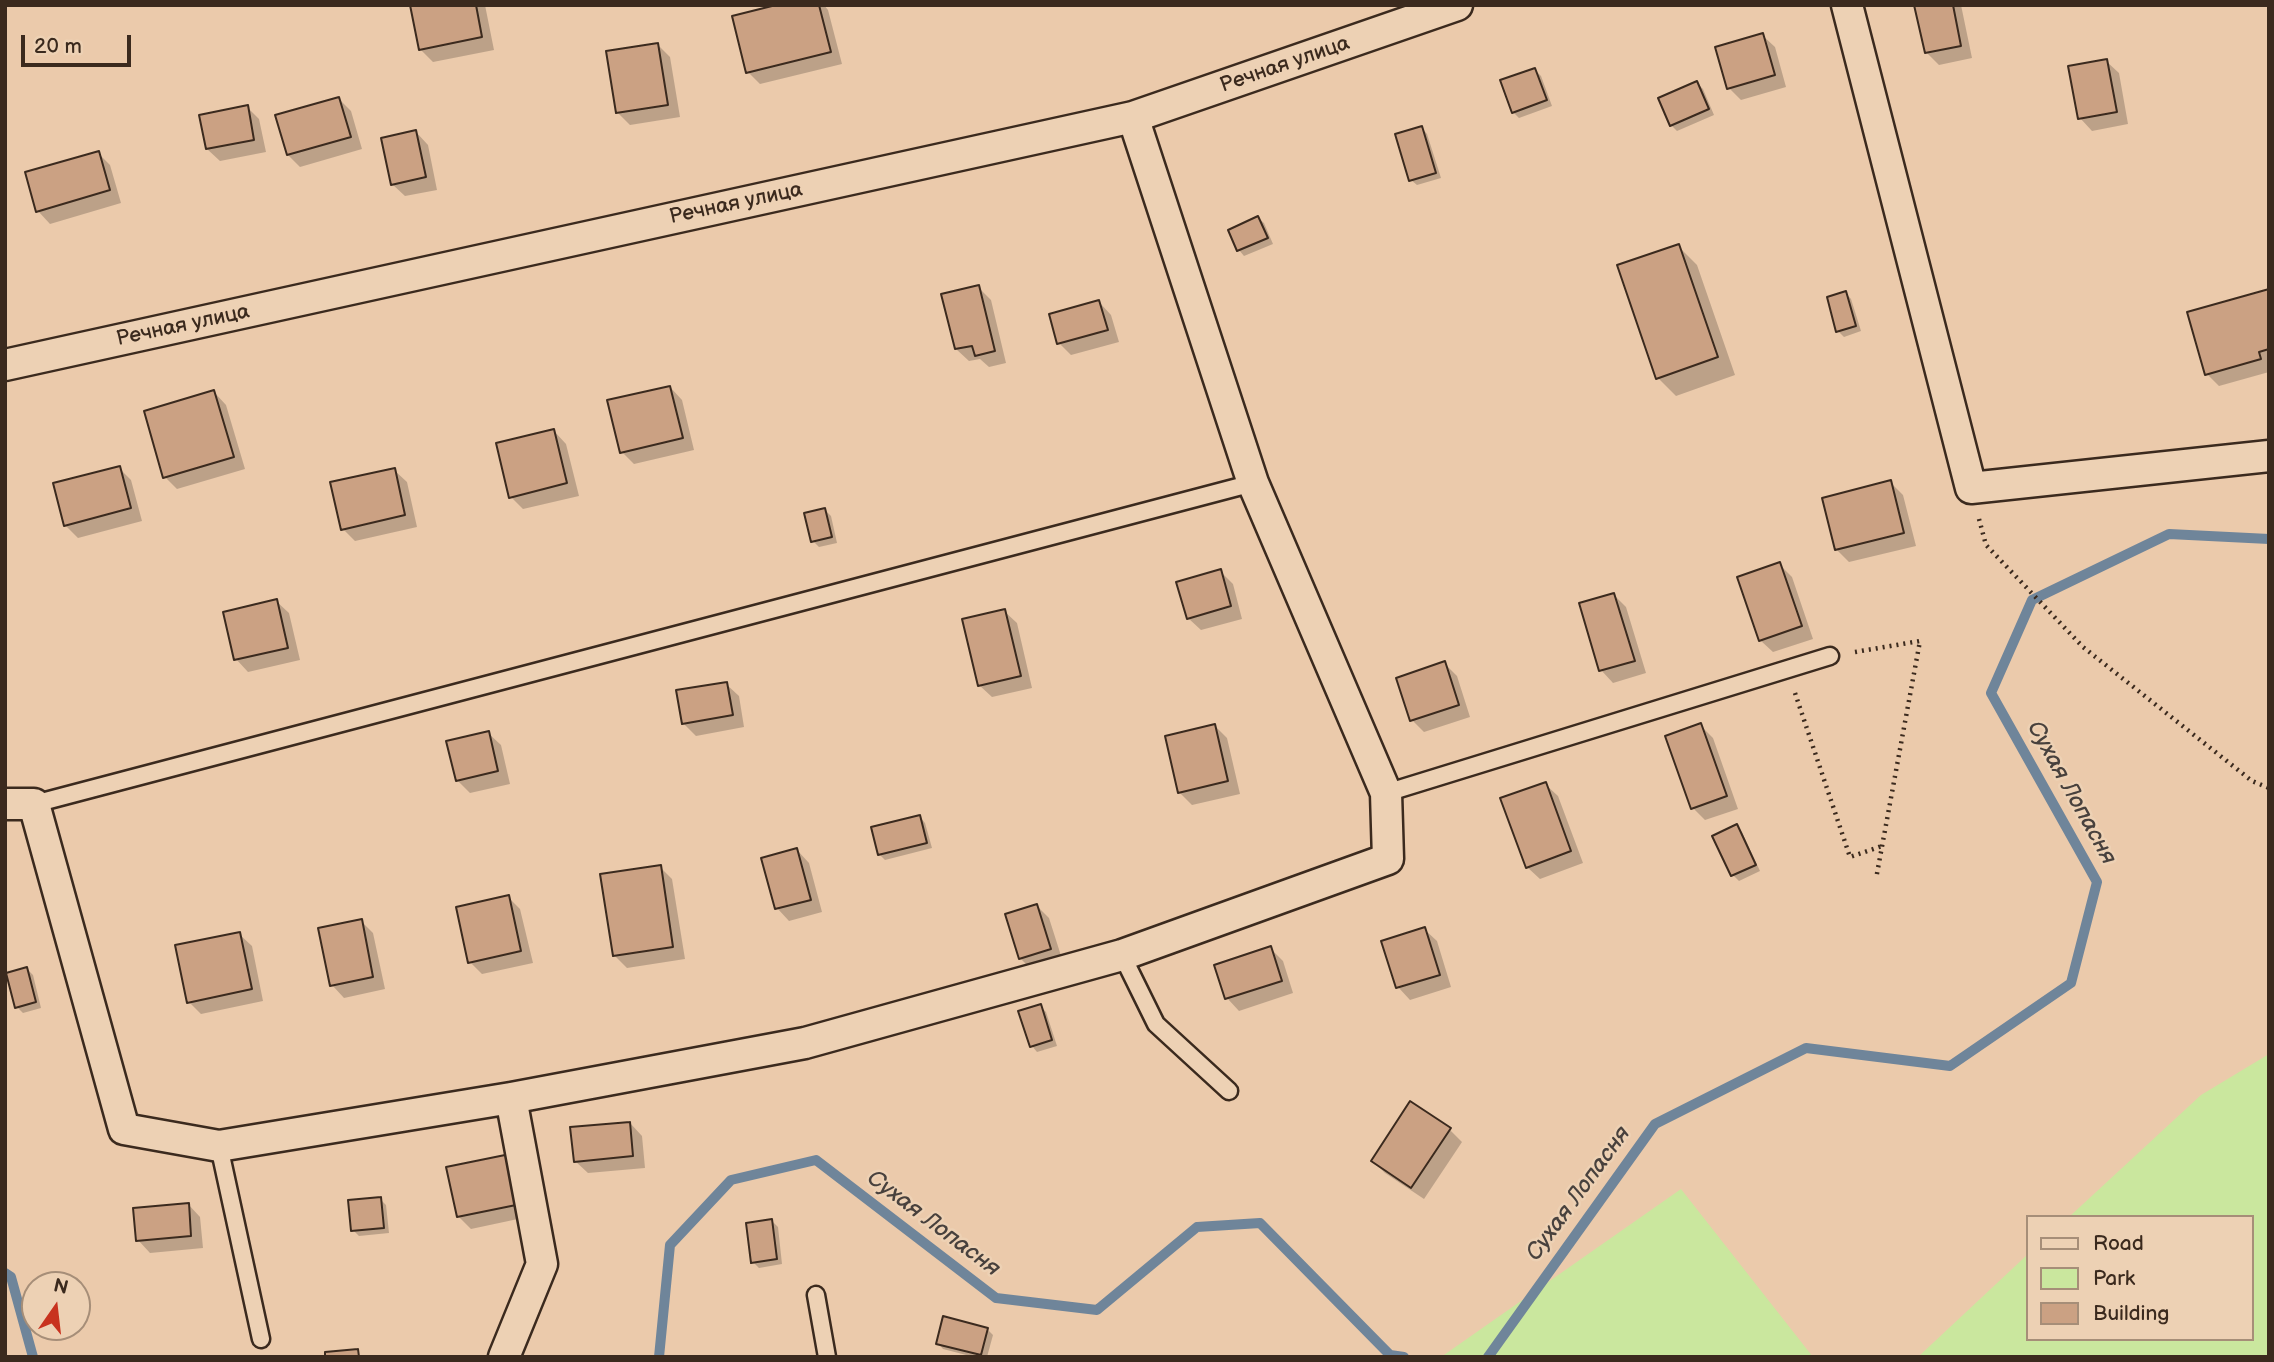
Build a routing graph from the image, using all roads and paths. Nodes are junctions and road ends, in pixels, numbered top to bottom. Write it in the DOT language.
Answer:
graph roads {
  1 [pos="1457,5"];
  2 [pos="1847,5"];
  3 [pos="1133,117"];
  4 [pos="5,365"];
  5 [pos="2269,456"];
  6 [pos="1254,483"];
  7 [pos="1970,488"];
  8 [pos="1830,656"];
  9 [pos="1787,669"];
  10 [pos="2269,788"];
  11 [pos="1386,793"];
  12 [pos="19,804"];
  13 [pos="1882,846"];
  14 [pos="1876,879"];
  15 [pos="1122,955"];
  16 [pos="1229,1091"];
  17 [pos="511,1098"];
  18 [pos="219,1146"];
  19 [pos="816,1295"];
  20 [pos="261,1339"];
  21 [pos="504,1357"];
  22 [pos="827,1357"];
  1 -- 3 [label="street, Речная улица"];
  2 -- 7 [label="street"];
  3 -- 4 [label="street, Речная улица"];
  3 -- 6 [label="street"];
  5 -- 7 [label="street"];
  6 -- 11 [label="street"];
  6 -- 12 [label="lane"];
  7 -- 10 [label="path"];
  8 -- 9 [label="lane"];
  8 -- 13 [label="path"];
  9 -- 11 [label="lane"];
  9 -- 13 [label="path"];
  11 -- 15 [label="street"];
  12 -- 18 [label="street"];
  13 -- 14 [label="path"];
  15 -- 16 [label="lane"];
  15 -- 17 [label="street"];
  17 -- 18 [label="street"];
  17 -- 21 [label="street"];
  18 -- 20 [label="lane"];
  19 -- 22 [label="lane"];
}
